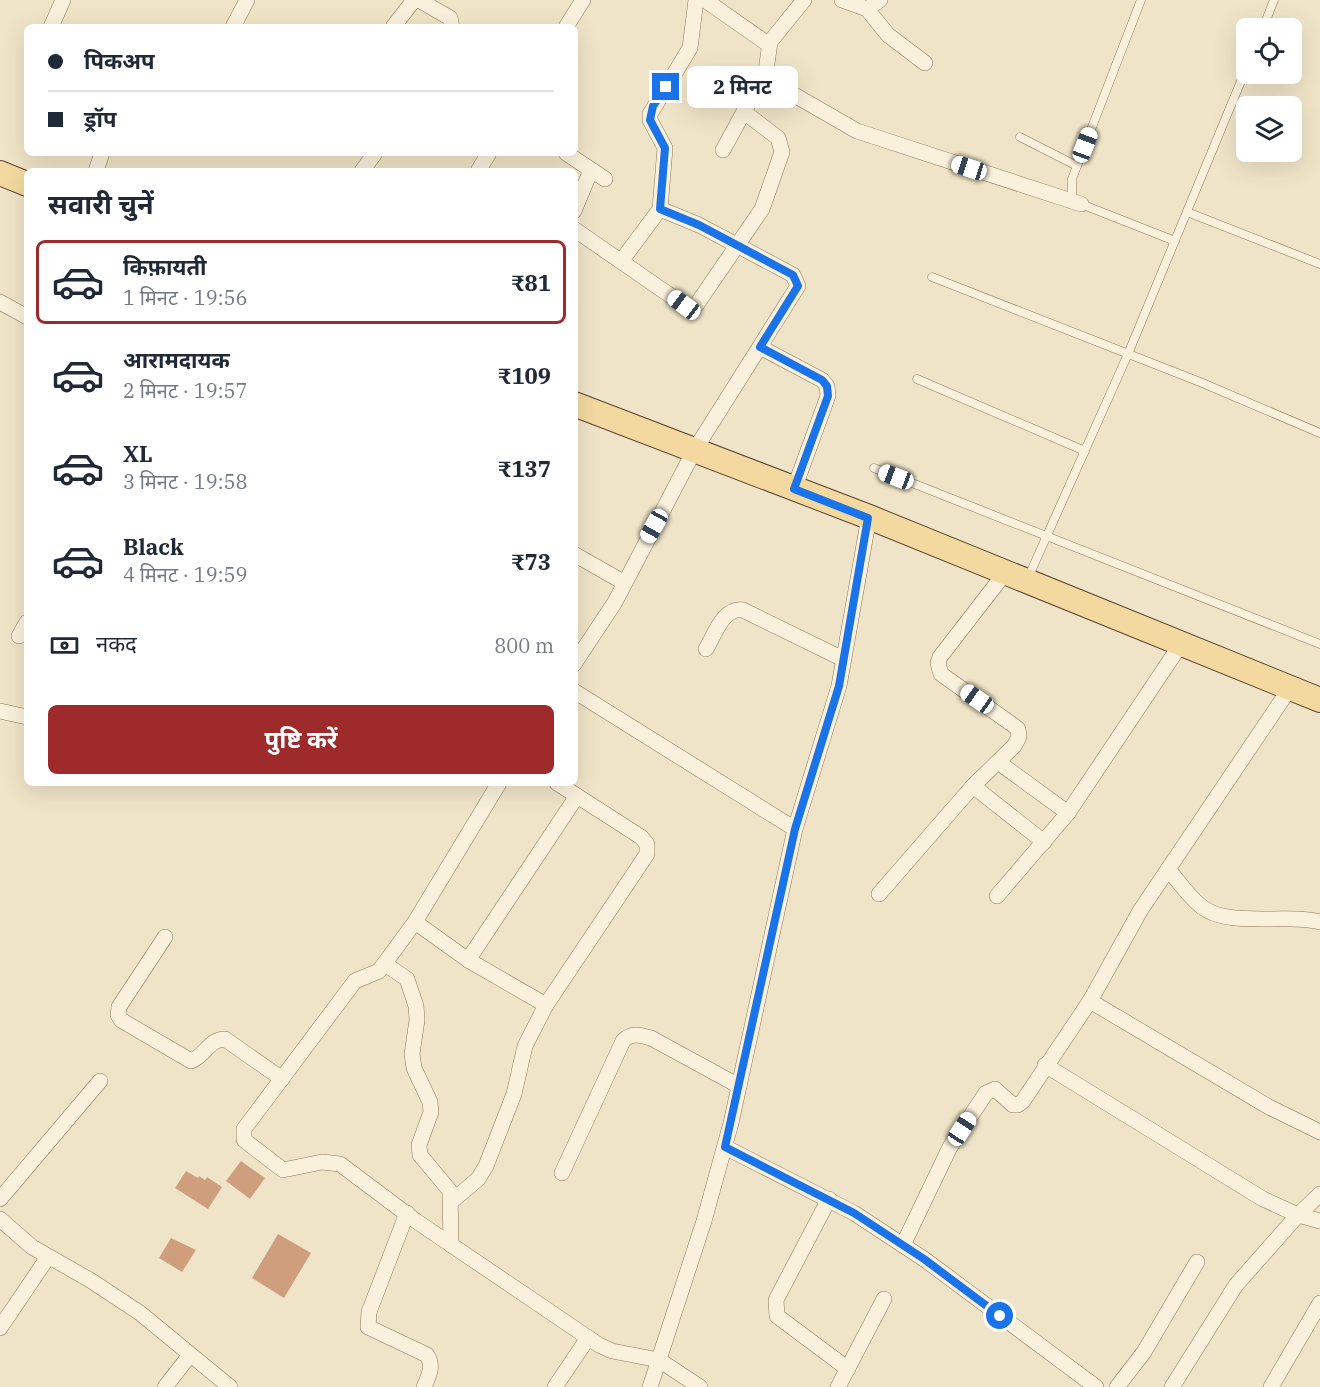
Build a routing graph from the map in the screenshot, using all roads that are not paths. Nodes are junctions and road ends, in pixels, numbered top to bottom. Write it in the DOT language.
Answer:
graph roads {
  1 [pos="63,0"];
  2 [pos="247,0"];
  3 [pos="417,0"];
  4 [pos="696,0"];
  5 [pos="705,0"];
  6 [pos="804,0"];
  7 [pos="842,0"];
  8 [pos="1141,0"];
  9 [pos="1274,0"];
  10 [pos="577,2"];
  11 [pos="873,5"];
  12 [pos="1267,18"];
  13 [pos="52,24"];
  14 [pos="235,24"];
  15 [pos="396,24"];
  16 [pos="451,24"];
  17 [pos="567,24"];
  18 [pos="770,42"];
  19 [pos="925,63"];
  20 [pos="763,77"];
  21 [pos="1240,84"];
  22 [pos="744,112"];
  23 [pos="1020,137"];
  24 [pos="723,150"];
  25 [pos="570,156"];
  26 [pos="1077,166"];
  27 [pos="591,170"];
  28 [pos="0,173"];
  29 [pos="605,179"];
  30 [pos="24,183"];
  31 [pos="578,201"];
  32 [pos="1081,204"];
  33 [pos="660,209"];
  34 [pos="1187,212"];
  35 [pos="578,231"];
  36 [pos="1175,241"];
  37 [pos="738,246"];
  38 [pos="622,260"];
  39 [pos="1320,264"];
  40 [pos="933,277"];
  41 [pos="0,302"];
  42 [pos="24,315"];
  43 [pos="760,347"];
  44 [pos="1128,354"];
  45 [pos="916,379"];
  46 [pos="578,406"];
  47 [pos="1320,432"];
  48 [pos="694,451"];
  49 [pos="1085,451"];
  50 [pos="874,468"];
  51 [pos="794,489"];
  52 [pos="868,518"];
  53 [pos="1047,536"];
  54 [pos="578,556"];
  55 [pos="1016,577"];
  56 [pos="623,582"];
  57 [pos="24,627"];
  58 [pos="18,636"];
  59 [pos="1181,644"];
  60 [pos="1320,644"];
  61 [pos="706,649"];
  62 [pos="578,658"];
  63 [pos="843,659"];
  64 [pos="1290,688"];
  65 [pos="578,693"];
  66 [pos="1320,700"];
  67 [pos="0,711"];
  68 [pos="24,716"];
  69 [pos="998,762"];
  70 [pos="497,786"];
  71 [pos="562,786"];
  72 [pos="973,786"];
  73 [pos="577,796"];
  74 [pos="1068,813"];
  75 [pos="795,829"];
  76 [pos="1044,842"];
  77 [pos="1168,869"];
  78 [pos="879,894"];
  79 [pos="998,896"];
  80 [pos="415,922"];
  81 [pos="1320,922"];
  82 [pos="165,938"];
  83 [pos="468,960"];
  84 [pos="385,964"];
  85 [pos="1090,1001"];
  86 [pos="546,1005"];
  87 [pos="1045,1065"];
  88 [pos="282,1079"];
  89 [pos="100,1081"];
  90 [pos="739,1086"];
  91 [pos="1320,1132"];
  92 [pos="725,1147"];
  93 [pos="562,1173"];
  94 [pos="1320,1194"];
  95 [pos="0,1199"];
  96 [pos="829,1199"];
  97 [pos="452,1202"];
  98 [pos="407,1213"];
  99 [pos="1298,1215"];
  100 [pos="0,1219"];
  101 [pos="1320,1221"];
  102 [pos="451,1245"];
  103 [pos="903,1245"];
  104 [pos="48,1257"];
  105 [pos="1197,1262"];
  106 [pos="884,1299"];
  107 [pos="1320,1303"];
  108 [pos="0,1328"];
  109 [pos="588,1338"];
  110 [pos="190,1355"];
  111 [pos="659,1360"];
  112 [pos="848,1369"];
  113 [pos="165,1387"];
  114 [pos="230,1387"];
  115 [pos="424,1387"];
  116 [pos="555,1387"];
  117 [pos="650,1387"];
  118 [pos="700,1387"];
  119 [pos="838,1387"];
  120 [pos="1096,1387"];
  121 [pos="1117,1387"];
  122 [pos="1172,1387"];
  123 [pos="1271,1387"];
  1 -- 13 [label="street"];
  2 -- 14 [label="street"];
  3 -- 15 [label="street"];
  3 -- 16 [label="street"];
  4 -- 33 [label="street"];
  5 -- 18 [label="street"];
  6 -- 18 [label="street"];
  7 -- 11 [label="street"];
  8 -- 26 [label="lane"];
  9 -- 12 [label="lane"];
  10 -- 17 [label="street"];
  11 -- 19 [label="street"];
  18 -- 20 [label="street"];
  20 -- 22 [label="street"];
  20 -- 32 [label="street"];
  21 -- 34 [label="lane"];
  22 -- 24 [label="street"];
  22 -- 37 [label="street"];
  23 -- 26 [label="lane"];
  25 -- 27 [label="street"];
  26 -- 32 [label="lane"];
  27 -- 29 [label="street"];
  27 -- 31 [label="street"];
  28 -- 30 [label="main road"];
  32 -- 36 [label="lane"];
  33 -- 37 [label="street"];
  33 -- 38 [label="street"];
  34 -- 36 [label="lane"];
  34 -- 39 [label="lane"];
  35 -- 38 [label="street"];
  36 -- 44 [label="lane"];
  37 -- 38 [label="street"];
  37 -- 43 [label="street"];
  40 -- 44 [label="lane"];
  41 -- 42 [label="street"];
  43 -- 48 [label="street"];
  43 -- 51 [label="street"];
  44 -- 47 [label="lane"];
  44 -- 49 [label="lane"];
  45 -- 49 [label="lane"];
  46 -- 48 [label="main road"];
  48 -- 51 [label="main road"];
  48 -- 56 [label="street"];
  49 -- 53 [label="lane"];
  50 -- 53 [label="lane"];
  51 -- 52 [label="main road"];
  52 -- 55 [label="main road"];
  52 -- 63 [label="street"];
  53 -- 55 [label="lane"];
  53 -- 60 [label="lane"];
  54 -- 56 [label="street"];
  55 -- 59 [label="main road"];
  55 -- 69 [label="street"];
  56 -- 62 [label="street"];
  57 -- 58 [label="street"];
  59 -- 64 [label="main road"];
  59 -- 74 [label="street"];
  61 -- 63 [label="street"];
  63 -- 75 [label="street"];
  64 -- 66 [label="main road"];
  64 -- 77 [label="street"];
  65 -- 75 [label="street"];
  67 -- 68 [label="street"];
  69 -- 72 [label="street"];
  69 -- 74 [label="street"];
  70 -- 80 [label="street"];
  71 -- 73 [label="street"];
  72 -- 76 [label="street"];
  72 -- 78 [label="street"];
  73 -- 83 [label="street"];
  73 -- 86 [label="street"];
  74 -- 76 [label="street"];
  75 -- 90 [label="street"];
  76 -- 79 [label="street"];
  77 -- 81 [label="street"];
  77 -- 85 [label="street"];
  80 -- 83 [label="street"];
  80 -- 84 [label="street"];
  82 -- 88 [label="street"];
  83 -- 86 [label="street"];
  84 -- 88 [label="street"];
  84 -- 97 [label="street"];
  85 -- 87 [label="street"];
  85 -- 91 [label="street"];
  86 -- 97 [label="street"];
  87 -- 99 [label="street"];
  87 -- 103 [label="street"];
  88 -- 98 [label="street"];
  89 -- 95 [label="street"];
  90 -- 92 [label="street"];
  90 -- 93 [label="street"];
  92 -- 96 [label="street"];
  92 -- 111 [label="street"];
  94 -- 99 [label="street"];
  96 -- 103 [label="street"];
  96 -- 112 [label="street"];
  97 -- 102 [label="street"];
  98 -- 102 [label="street"];
  98 -- 115 [label="street"];
  99 -- 101 [label="street"];
  99 -- 122 [label="street"];
  100 -- 104 [label="street"];
  102 -- 109 [label="street"];
  103 -- 120 [label="street"];
  104 -- 108 [label="street"];
  104 -- 110 [label="street"];
  105 -- 121 [label="street"];
  106 -- 112 [label="street"];
  107 -- 123 [label="street"];
  109 -- 111 [label="street"];
  109 -- 116 [label="street"];
  110 -- 113 [label="street"];
  110 -- 114 [label="street"];
  111 -- 117 [label="street"];
  111 -- 118 [label="street"];
  112 -- 119 [label="street"];
}
